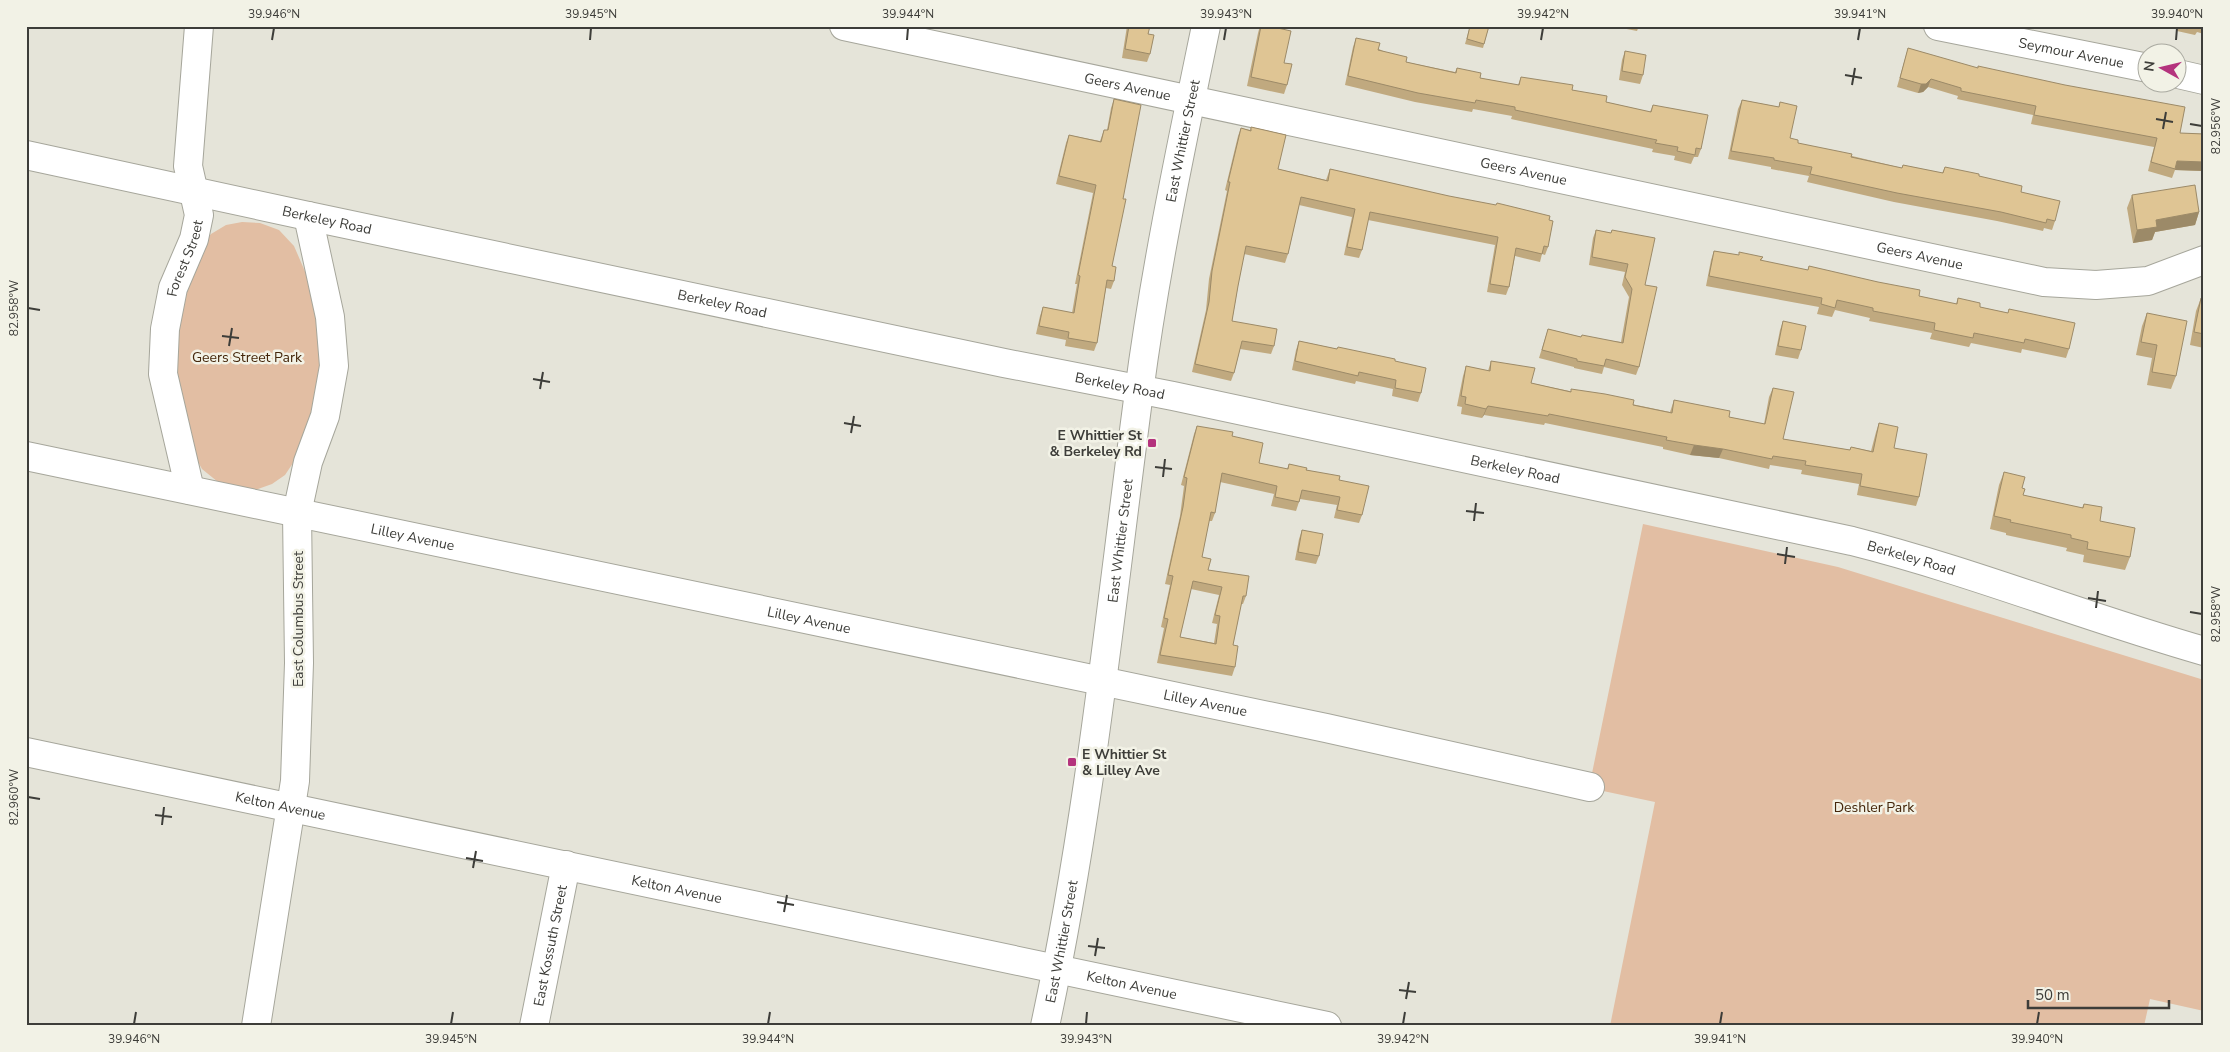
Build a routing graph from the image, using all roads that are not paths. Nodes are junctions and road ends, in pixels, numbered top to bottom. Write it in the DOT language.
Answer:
graph roads {
  1 [pos="199,26"];
  2 [pos="844,26"];
  3 [pos="1206,26"];
  4 [pos="1938,26"];
  5 [pos="912,33"];
  6 [pos="2138,66"];
  7 [pos="2188,76"];
  8 [pos="2204,80"];
  9 [pos="1191,99"];
  10 [pos="26,155"];
  11 [pos="195,190"];
  12 [pos="308,216"];
  13 [pos="2204,260"];
  14 [pos="1139,389"];
  15 [pos="26,456"];
  16 [pos="190,490"];
  17 [pos="297,513"];
  18 [pos="2204,650"];
  19 [pos="1103,682"];
  20 [pos="26,752"];
  21 [pos="1590,787"];
  22 [pos="291,807"];
  23 [pos="566,865"];
  24 [pos="1057,968"];
  25 [pos="256,1026"];
  26 [pos="534,1026"];
  27 [pos="1045,1026"];
  28 [pos="1327,1026"];
  1 -- 11 [label="street, Forest Street"];
  2 -- 5 [label="street, Geers Avenue"];
  3 -- 9 [label="street, East Whittier Street"];
  4 -- 6 [label="street, Seymour Avenue"];
  5 -- 9 [label="street, Geers Avenue"];
  7 -- 8 [label="street"];
  9 -- 13 [label="street, Geers Avenue"];
  9 -- 14 [label="street, East Whittier Street"];
  10 -- 11 [label="street, Berkeley Road"];
  11 -- 12 [label="street, Berkeley Road"];
  11 -- 16 [label="street, Forest Street"];
  12 -- 14 [label="street, Berkeley Road"];
  12 -- 17 [label="street, East Columbus Street"];
  14 -- 18 [label="street, Berkeley Road"];
  14 -- 19 [label="street, East Whittier Street"];
  15 -- 16 [label="street, Lilley Avenue"];
  16 -- 17 [label="street, Lilley Avenue"];
  17 -- 19 [label="street, Lilley Avenue"];
  17 -- 22 [label="street, East Columbus Street"];
  19 -- 21 [label="street, Lilley Avenue"];
  19 -- 24 [label="street, East Whittier Street"];
  20 -- 22 [label="street, Kelton Avenue"];
  22 -- 23 [label="street, Kelton Avenue"];
  22 -- 25 [label="street, East Columbus Street"];
  23 -- 24 [label="street, Kelton Avenue"];
  23 -- 26 [label="street, East Kossuth Street"];
  24 -- 27 [label="street, East Whittier Street"];
  24 -- 28 [label="street, Kelton Avenue"];
}
